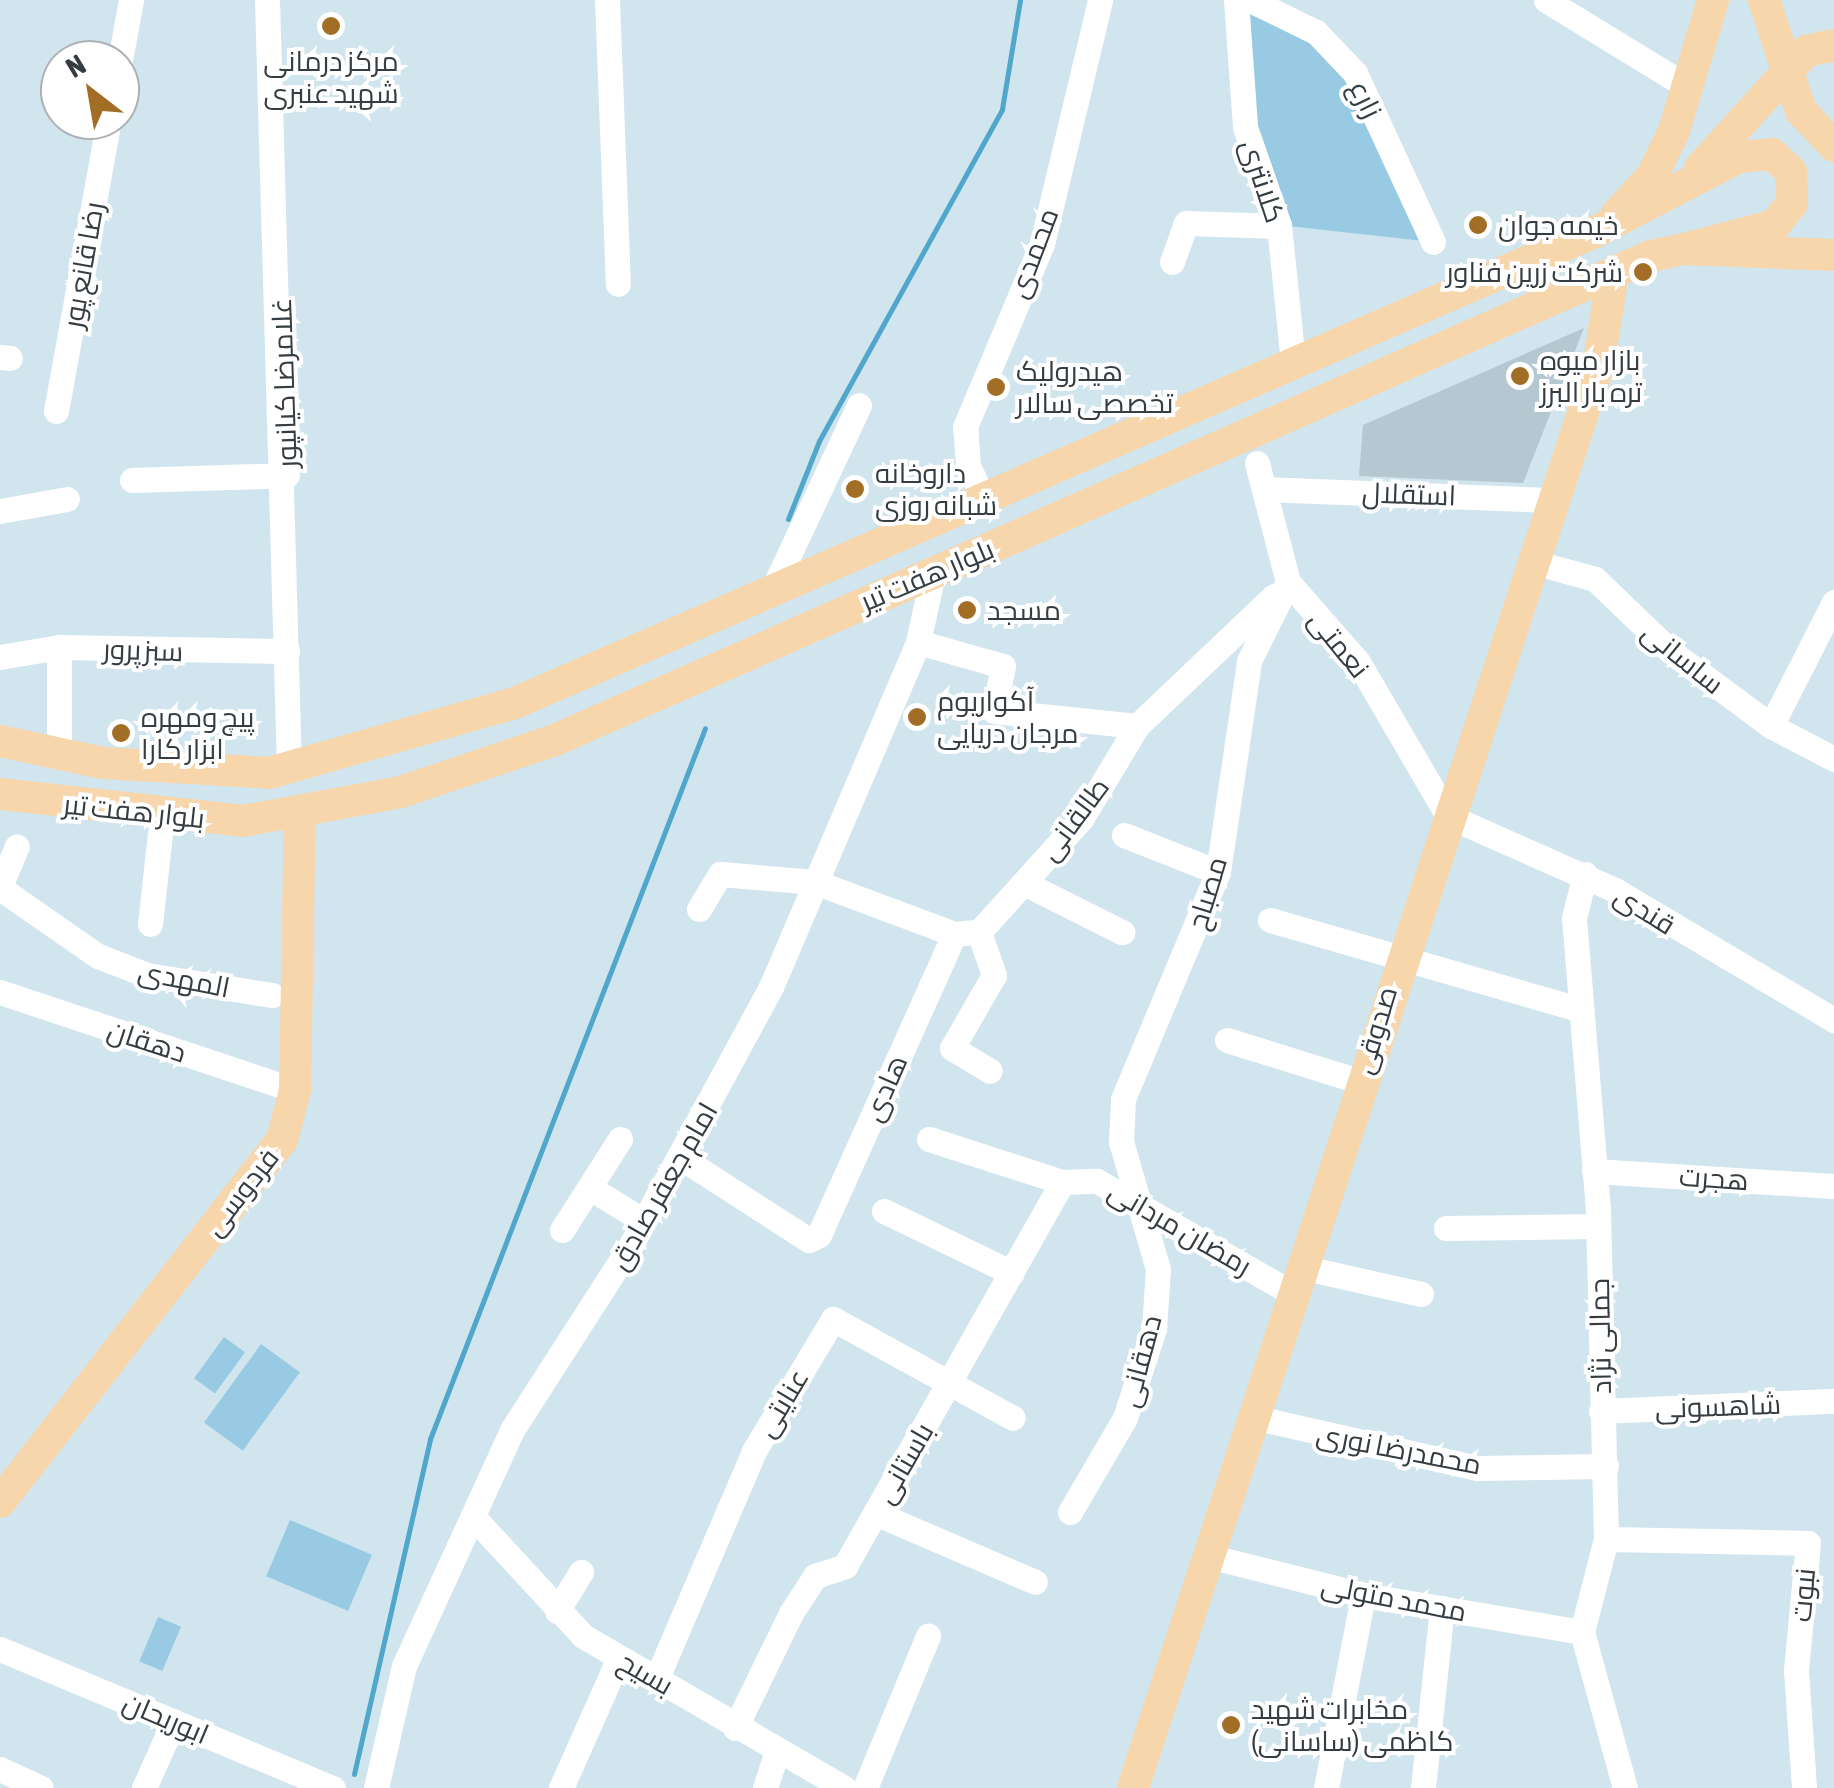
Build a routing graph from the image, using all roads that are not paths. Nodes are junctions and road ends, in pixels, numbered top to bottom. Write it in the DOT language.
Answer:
graph roads {
  1 [pos="131,0"];
  2 [pos="267,0"];
  3 [pos="608,0"];
  4 [pos="1100,0"];
  5 [pos="1236,0"];
  6 [pos="1250,0"];
  7 [pos="1546,0"];
  8 [pos="1713,0"];
  9 [pos="1764,0"];
  10 [pos="124,40"];
  11 [pos="1834,45"];
  12 [pos="1790,73"];
  13 [pos="1688,87"];
  14 [pos="105,140"];
  15 [pos="1834,146"];
  16 [pos="1673,196"];
  17 [pos="1279,226"];
  18 [pos="1593,233"];
  19 [pos="1432,242"];
  20 [pos="1684,249"];
  21 [pos="1834,255"];
  22 [pos="1172,262"];
  23 [pos="1613,273"];
  24 [pos="618,284"];
  25 [pos="1293,362"];
  26 [pos="859,405"];
  27 [pos="56,410"];
  28 [pos="1257,464"];
  29 [pos="287,474"];
  30 [pos="132,480"];
  31 [pos="1264,489"];
  32 [pos="67,499"];
  33 [pos="984,499"];
  34 [pos="1554,500"];
  35 [pos="0,511"];
  36 [pos="1534,562"];
  37 [pos="933,573"];
  38 [pos="814,574"];
  39 [pos="1288,582"];
  40 [pos="768,594"];
  41 [pos="1834,602"];
  42 [pos="830,615"];
  43 [pos="778,638"];
  44 [pos="918,642"];
  45 [pos="59,647"];
  46 [pos="287,652"];
  47 [pos="0,656"];
  48 [pos="1137,726"];
  49 [pos="1770,726"];
  50 [pos="0,741"];
  51 [pos="58,754"];
  52 [pos="1834,758"];
  53 [pos="289,767"];
  54 [pos="0,794"];
  55 [pos="162,814"];
  56 [pos="300,816"];
  57 [pos="1448,816"];
  58 [pos="1081,819"];
  59 [pos="17,846"];
  60 [pos="1218,872"];
  61 [pos="1585,874"];
  62 [pos="815,882"];
  63 [pos="1024,883"];
  64 [pos="0,887"];
  65 [pos="698,909"];
  66 [pos="1270,920"];
  67 [pos="150,924"];
  68 [pos="1122,932"];
  69 [pos="967,933"];
  70 [pos="1396,963"];
  71 [pos="0,992"];
  72 [pos="272,995"];
  73 [pos="1581,1010"];
  74 [pos="1834,1020"];
  75 [pos="1227,1040"];
  76 [pos="990,1071"];
  77 [pos="1359,1082"];
  78 [pos="294,1090"];
  79 [pos="620,1139"];
  80 [pos="929,1139"];
  81 [pos="680,1157"];
  82 [pos="1594,1171"];
  83 [pos="1062,1182"];
  84 [pos="1834,1186"];
  85 [pos="590,1188"];
  86 [pos="1136,1198"];
  87 [pos="884,1211"];
  88 [pos="644,1221"];
  89 [pos="1598,1226"];
  90 [pos="1446,1228"];
  91 [pos="562,1230"];
  92 [pos="1012,1273"];
  93 [pos="1296,1280"];
  94 [pos="1420,1294"];
  95 [pos="953,1381"];
  96 [pos="1834,1400"];
  97 [pos="1601,1410"];
  98 [pos="1013,1418"];
  99 [pos="1253,1418"];
  100 [pos="1606,1466"];
  101 [pos="0,1502"];
  102 [pos="1070,1512"];
  103 [pos="875,1513"];
  104 [pos="477,1522"];
  105 [pos="1606,1539"];
  106 [pos="1208,1556"];
  107 [pos="582,1572"];
  108 [pos="1035,1582"];
  109 [pos="1363,1595"];
  110 [pos="1442,1608"];
  111 [pos="558,1611"];
  112 [pos="1582,1632"];
  113 [pos="928,1636"];
  114 [pos="0,1649"];
  115 [pos="619,1658"];
  116 [pos="656,1680"];
  117 [pos="174,1720"];
  118 [pos="735,1728"];
  119 [pos="776,1751"];
  120 [pos="0,1770"];
  121 [pos="289,1780"];
  122 [pos="1138,1781"];
  123 [pos="41,1788"];
  124 [pos="144,1788"];
  125 [pos="332,1788"];
  126 [pos="376,1788"];
  127 [pos="561,1788"];
  128 [pos="765,1788"];
  129 [pos="844,1788"];
  130 [pos="865,1788"];
  131 [pos="1326,1788"];
  132 [pos="1423,1788"];
  133 [pos="1625,1788"];
  134 [pos="1804,1788"];
  1 -- 10 [label="street"];
  2 -- 29 [label="street, غلامرضا کیانپور"];
  3 -- 24 [label="street"];
  4 -- 33 [label="street, محمدی"];
  5 -- 17 [label="street, کلانتری"];
  6 -- 19 [label="street, زارع"];
  7 -- 13 [label="street"];
  8 -- 13 [label="main road, بلوار هفت تیر"];
  9 -- 12 [label="main road"];
  11 -- 12 [label="main road"];
  12 -- 15 [label="main road"];
  12 -- 16 [label="main road"];
  13 -- 18 [label="main road, بلوار هفت تیر"];
  14 -- 27 [label="street, رضا قانع پور"];
  16 -- 18 [label="main road, بلوار هفت تیر"];
  16 -- 20 [label="main road, بلوار هفت تیر"];
  17 -- 22 [label="street"];
  17 -- 25 [label="street, کلانتری"];
  18 -- 25 [label="main road, بلوار هفت تیر"];
  20 -- 21 [label="main road, بلوار هفت تیر"];
  20 -- 23 [label="main road, بلوار هفت تیر"];
  23 -- 34 [label="main road, صدوقی"];
  23 -- 37 [label="main road, بلوار هفت تیر"];
  25 -- 33 [label="main road, بلوار هفت تیر"];
  26 -- 40 [label="street"];
  28 -- 31 [label="street, نعمتی"];
  29 -- 30 [label="street"];
  29 -- 46 [label="street, غلامرضا کیانپور"];
  31 -- 34 [label="street, استقلال"];
  31 -- 39 [label="street, نعمتی"];
  32 -- 35 [label="street"];
  33 -- 38 [label="main road, بلوار هفت تیر"];
  34 -- 36 [label="main road, صدوقی"];
  36 -- 49 [label="street, ساسانی"];
  36 -- 57 [label="main road, صدوقی"];
  37 -- 42 [label="main road, بلوار هفت تیر"];
  37 -- 44 [label="street, امام جعفر صادق"];
  38 -- 40 [label="main road, بلوار هفت تیر"];
  38 -- 42 [label="main road"];
  39 -- 48 [label="street, طالقانی"];
  39 -- 57 [label="street, نعمتی"];
  39 -- 60 [label="street, مصباح"];
  40 -- 43 [label="main road"];
  40 -- 53 [label="main road, بلوار هفت تیر"];
  41 -- 49 [label="street"];
  42 -- 43 [label="main road, بلوار هفت تیر"];
  43 -- 56 [label="main road, بلوار هفت تیر"];
  44 -- 48 [label="street"];
  44 -- 62 [label="street, امام جعفر صادق"];
  45 -- 46 [label="street, سبزپرور"];
  45 -- 47 [label="street, سبزپرور"];
  45 -- 51 [label="street"];
  46 -- 53 [label="street, غلامرضا کیانپور"];
  48 -- 58 [label="street, طالقانی"];
  49 -- 52 [label="street, ساسانی"];
  50 -- 51 [label="main road, بلوار هفت تیر"];
  51 -- 53 [label="main road, بلوار هفت تیر"];
  54 -- 55 [label="main road, بلوار هفت تیر"];
  55 -- 56 [label="main road, بلوار هفت تیر"];
  55 -- 67 [label="street"];
  56 -- 78 [label="main road, فردوسی"];
  57 -- 61 [label="street, قندی"];
  57 -- 70 [label="main road, صدوقی"];
  58 -- 60 [label="street"];
  58 -- 63 [label="street, طالقانی"];
  59 -- 64 [label="street"];
  60 -- 86 [label="street, مصباح"];
  61 -- 73 [label="street, جمالی نژاد"];
  61 -- 74 [label="street, قندی"];
  62 -- 65 [label="street"];
  62 -- 69 [label="street"];
  62 -- 81 [label="street, امام جعفر صادق"];
  63 -- 68 [label="street"];
  63 -- 69 [label="street, طالقانی"];
  64 -- 72 [label="street, المهدی"];
  66 -- 70 [label="street"];
  69 -- 76 [label="street"];
  69 -- 81 [label="street, هادی"];
  70 -- 73 [label="street"];
  70 -- 77 [label="main road, صدوقی"];
  71 -- 78 [label="street, دهقان"];
  73 -- 82 [label="street, جمالی نژاد"];
  75 -- 77 [label="street"];
  77 -- 93 [label="main road, صدوقی"];
  78 -- 101 [label="main road, فردوسی"];
  79 -- 85 [label="street"];
  80 -- 83 [label="street, رمضان مردانی"];
  81 -- 88 [label="street, امام جعفر صادق"];
  82 -- 84 [label="street, هجرت"];
  82 -- 89 [label="street, جمالی نژاد"];
  83 -- 86 [label="street, رمضان مردانی"];
  83 -- 92 [label="street, باستانی"];
  85 -- 88 [label="street"];
  85 -- 91 [label="street"];
  86 -- 93 [label="street, رمضان مردانی"];
  86 -- 102 [label="street, دهقانی"];
  87 -- 92 [label="street"];
  88 -- 104 [label="street, امام جعفر صادق"];
  89 -- 90 [label="street"];
  89 -- 97 [label="street, جمالی نژاد"];
  92 -- 95 [label="street, باستانی"];
  93 -- 94 [label="street, رمضان مردانی"];
  93 -- 99 [label="main road, صدوقی"];
  95 -- 98 [label="street, عنایتی"];
  95 -- 103 [label="street, باستانی"];
  95 -- 116 [label="street, عنایتی"];
  96 -- 97 [label="street, شاهسونی"];
  97 -- 100 [label="street, جمالی نژاد"];
  99 -- 100 [label="street, محمدرضا نوری"];
  99 -- 106 [label="main road, صدوقی"];
  100 -- 105 [label="street, جمالی نژاد"];
  103 -- 108 [label="street"];
  103 -- 118 [label="street, باستانی"];
  104 -- 111 [label="street, بسیح"];
  104 -- 126 [label="street, امام جعفر صادق"];
  105 -- 112 [label="street, جمالی نژاد"];
  105 -- 134 [label="street, نبوت"];
  106 -- 109 [label="street, محمد متولی"];
  106 -- 122 [label="main road, صدوقی"];
  107 -- 111 [label="street"];
  109 -- 110 [label="street, محمد متولی"];
  109 -- 131 [label="street"];
  110 -- 112 [label="street, محمد متولی"];
  110 -- 132 [label="street"];
  111 -- 115 [label="street, بسیح"];
  112 -- 133 [label="street, جمالی نژاد"];
  113 -- 130 [label="street"];
  114 -- 117 [label="street, ابوریحان"];
  115 -- 116 [label="street, بسیح"];
  115 -- 127 [label="street"];
  116 -- 118 [label="street, بسیح"];
  117 -- 121 [label="street, ابوریحان"];
  117 -- 124 [label="street"];
  118 -- 119 [label="street, بسیح"];
  119 -- 128 [label="street"];
  119 -- 129 [label="street, بسیح"];
  120 -- 123 [label="street"];
  121 -- 125 [label="street, ابوریحان"];
}
